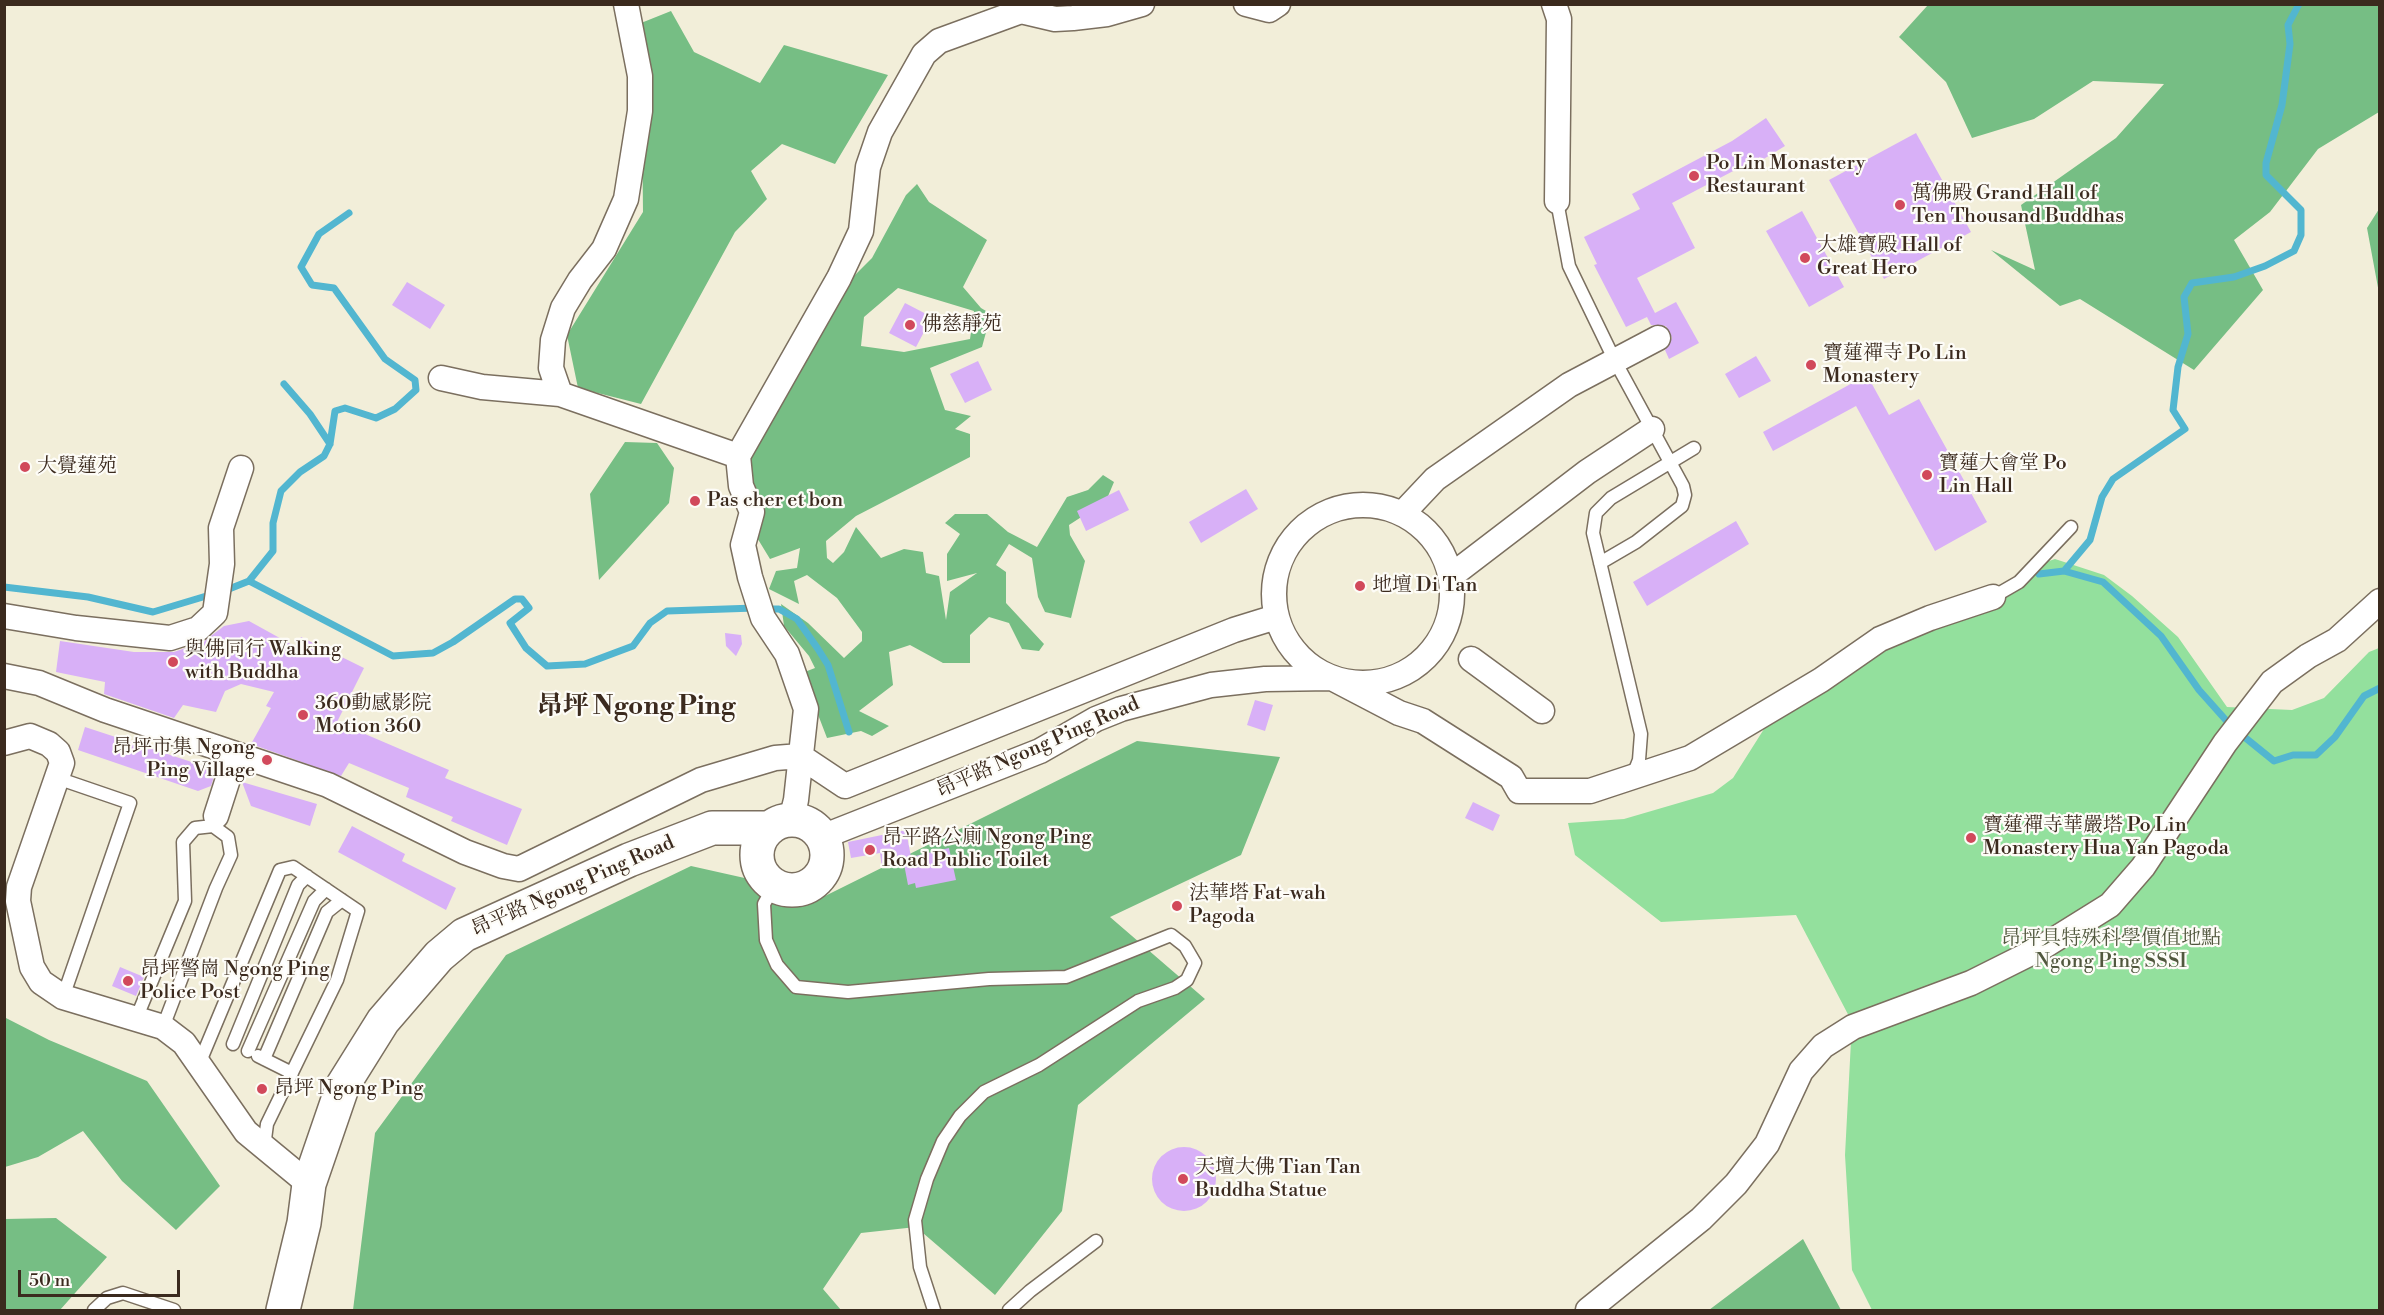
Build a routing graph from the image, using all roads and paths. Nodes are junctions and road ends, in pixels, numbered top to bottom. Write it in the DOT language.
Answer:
graph roads {
  1 [pos="626,4"];
  2 [pos="1142,4"];
  3 [pos="1246,4"];
  4 [pos="1278,4"];
  5 [pos="1554,4"];
  6 [pos="1557,201"];
  7 [pos="1658,338"];
  8 [pos="1615,361"];
  9 [pos="441,378"];
  10 [pos="560,394"];
  11 [pos="1652,429"];
  12 [pos="1694,448"];
  13 [pos="738,456"];
  14 [pos="1670,462"];
  15 [pos="241,468"];
  16 [pos="1402,514"];
  17 [pos="2071,527"];
  18 [pos="1600,563"];
  19 [pos="1451,576"];
  20 [pos="1993,597"];
  21 [pos="2379,601"];
  22 [pos="4,616"];
  23 [pos="1276,617"];
  24 [pos="1471,659"];
  25 [pos="4,676"];
  26 [pos="1332,678"];
  27 [pos="1542,711"];
  28 [pos="4,743"];
  29 [pos="236,754"];
  30 [pos="800,756"];
  31 [pos="57,778"];
  32 [pos="1632,779"];
  33 [pos="216,816"];
  34 [pos="780,824"];
  35 [pos="712,828"];
  36 [pos="822,837"];
  37 [pos="756,857"];
  38 [pos="307,876"];
  39 [pos="774,886"];
  40 [pos="326,889"];
  41 [pos="342,900"];
  42 [pos="63,996"];
  43 [pos="136,1019"];
  44 [pos="164,1027"];
  45 [pos="212,1033"];
  46 [pos="233,1044"];
  47 [pos="248,1051"];
  48 [pos="264,1059"];
  49 [pos="199,1064"];
  50 [pos="292,1073"];
  51 [pos="264,1149"];
  52 [pos="309,1184"];
  53 [pos="1096,1241"];
  54 [pos="94,1311"];
  55 [pos="174,1311"];
  56 [pos="283,1311"];
  57 [pos="934,1311"];
  58 [pos="1010,1311"];
  59 [pos="1588,1311"];
  1 -- 10 [label="street"];
  2 -- 13 [label="street"];
  3 -- 4 [label="street"];
  5 -- 6 [label="street"];
  6 -- 8 [label="lane"];
  7 -- 8 [label="street"];
  8 -- 11 [label="lane"];
  8 -- 16 [label="street"];
  9 -- 10 [label="street"];
  10 -- 13 [label="street"];
  11 -- 14 [label="lane"];
  11 -- 19 [label="street"];
  12 -- 14 [label="lane"];
  13 -- 30 [label="street"];
  14 -- 18 [label="lane"];
  14 -- 18 [label="lane"];
  15 -- 22 [label="street"];
  16 -- 19 [label="street"];
  16 -- 23 [label="street"];
  17 -- 20 [label="lane"];
  18 -- 32 [label="lane"];
  19 -- 26 [label="street"];
  20 -- 32 [label="street"];
  21 -- 59 [label="street"];
  23 -- 26 [label="street"];
  23 -- 30 [label="street"];
  24 -- 27 [label="street"];
  25 -- 29 [label="street"];
  26 -- 32 [label="street"];
  26 -- 36 [label="street, 昂平路 Ngong Ping Road"];
  28 -- 31 [label="street"];
  29 -- 30 [label="street"];
  29 -- 33 [label="street"];
  30 -- 34 [label="street"];
  31 -- 42 [label="street"];
  31 -- 42 [label="lane"];
  34 -- 35 [label="main road, 昂平路 Ngong Ping Road"];
  34 -- 36 [label="main road"];
  34 -- 37 [label="main road"];
  35 -- 37 [label="main road"];
  35 -- 52 [label="main road, 昂平路 Ngong Ping Road"];
  36 -- 39 [label="main road"];
  37 -- 39 [label="main road"];
  38 -- 40 [label="lane"];
  38 -- 45 [label="lane"];
  38 -- 46 [label="lane"];
  39 -- 57 [label="lane"];
  40 -- 41 [label="lane"];
  40 -- 47 [label="lane"];
  41 -- 48 [label="lane"];
  41 -- 50 [label="lane"];
  42 -- 43 [label="street"];
  43 -- 44 [label="street"];
  43 -- 44 [label="lane"];
  44 -- 49 [label="street"];
  45 -- 46 [label="lane"];
  45 -- 49 [label="lane"];
  46 -- 47 [label="lane"];
  47 -- 48 [label="lane"];
  48 -- 50 [label="lane"];
  49 -- 51 [label="street"];
  50 -- 51 [label="lane"];
  51 -- 52 [label="street"];
  52 -- 56 [label="main road, 昂平路 Ngong Ping Road"];
  53 -- 58 [label="lane"];
  54 -- 55 [label="lane"];
}
